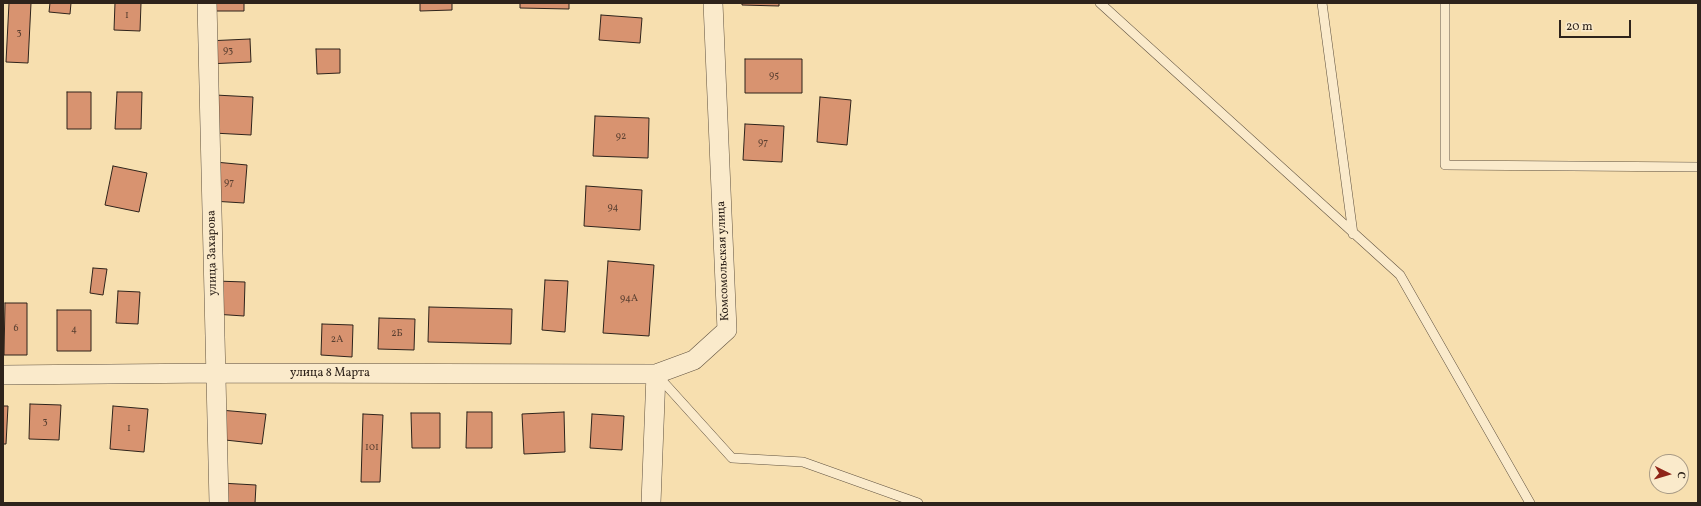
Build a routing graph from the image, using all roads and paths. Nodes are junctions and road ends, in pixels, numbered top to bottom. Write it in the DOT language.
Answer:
graph roads {
  1 [pos="207,3"];
  2 [pos="713,3"];
  3 [pos="1100,3"];
  4 [pos="1322,3"];
  5 [pos="1445,3"];
  6 [pos="1698,167"];
  7 [pos="1353,234"];
  8 [pos="216,373"];
  9 [pos="656,374"];
  10 [pos="3,375"];
  11 [pos="219,503"];
  12 [pos="651,503"];
  13 [pos="918,503"];
  14 [pos="1530,503"];
  1 -- 8 [label="street, улица Захарова"];
  2 -- 9 [label="street, Комсомольская улица"];
  3 -- 7 [label="lane"];
  4 -- 7 [label="lane"];
  5 -- 6 [label="lane"];
  7 -- 14 [label="lane"];
  8 -- 9 [label="street, улица 8 Марта"];
  8 -- 10 [label="street, улица 8 Марта"];
  8 -- 11 [label="street, улица Захарова"];
  9 -- 12 [label="street"];
  9 -- 13 [label="lane"];
}
